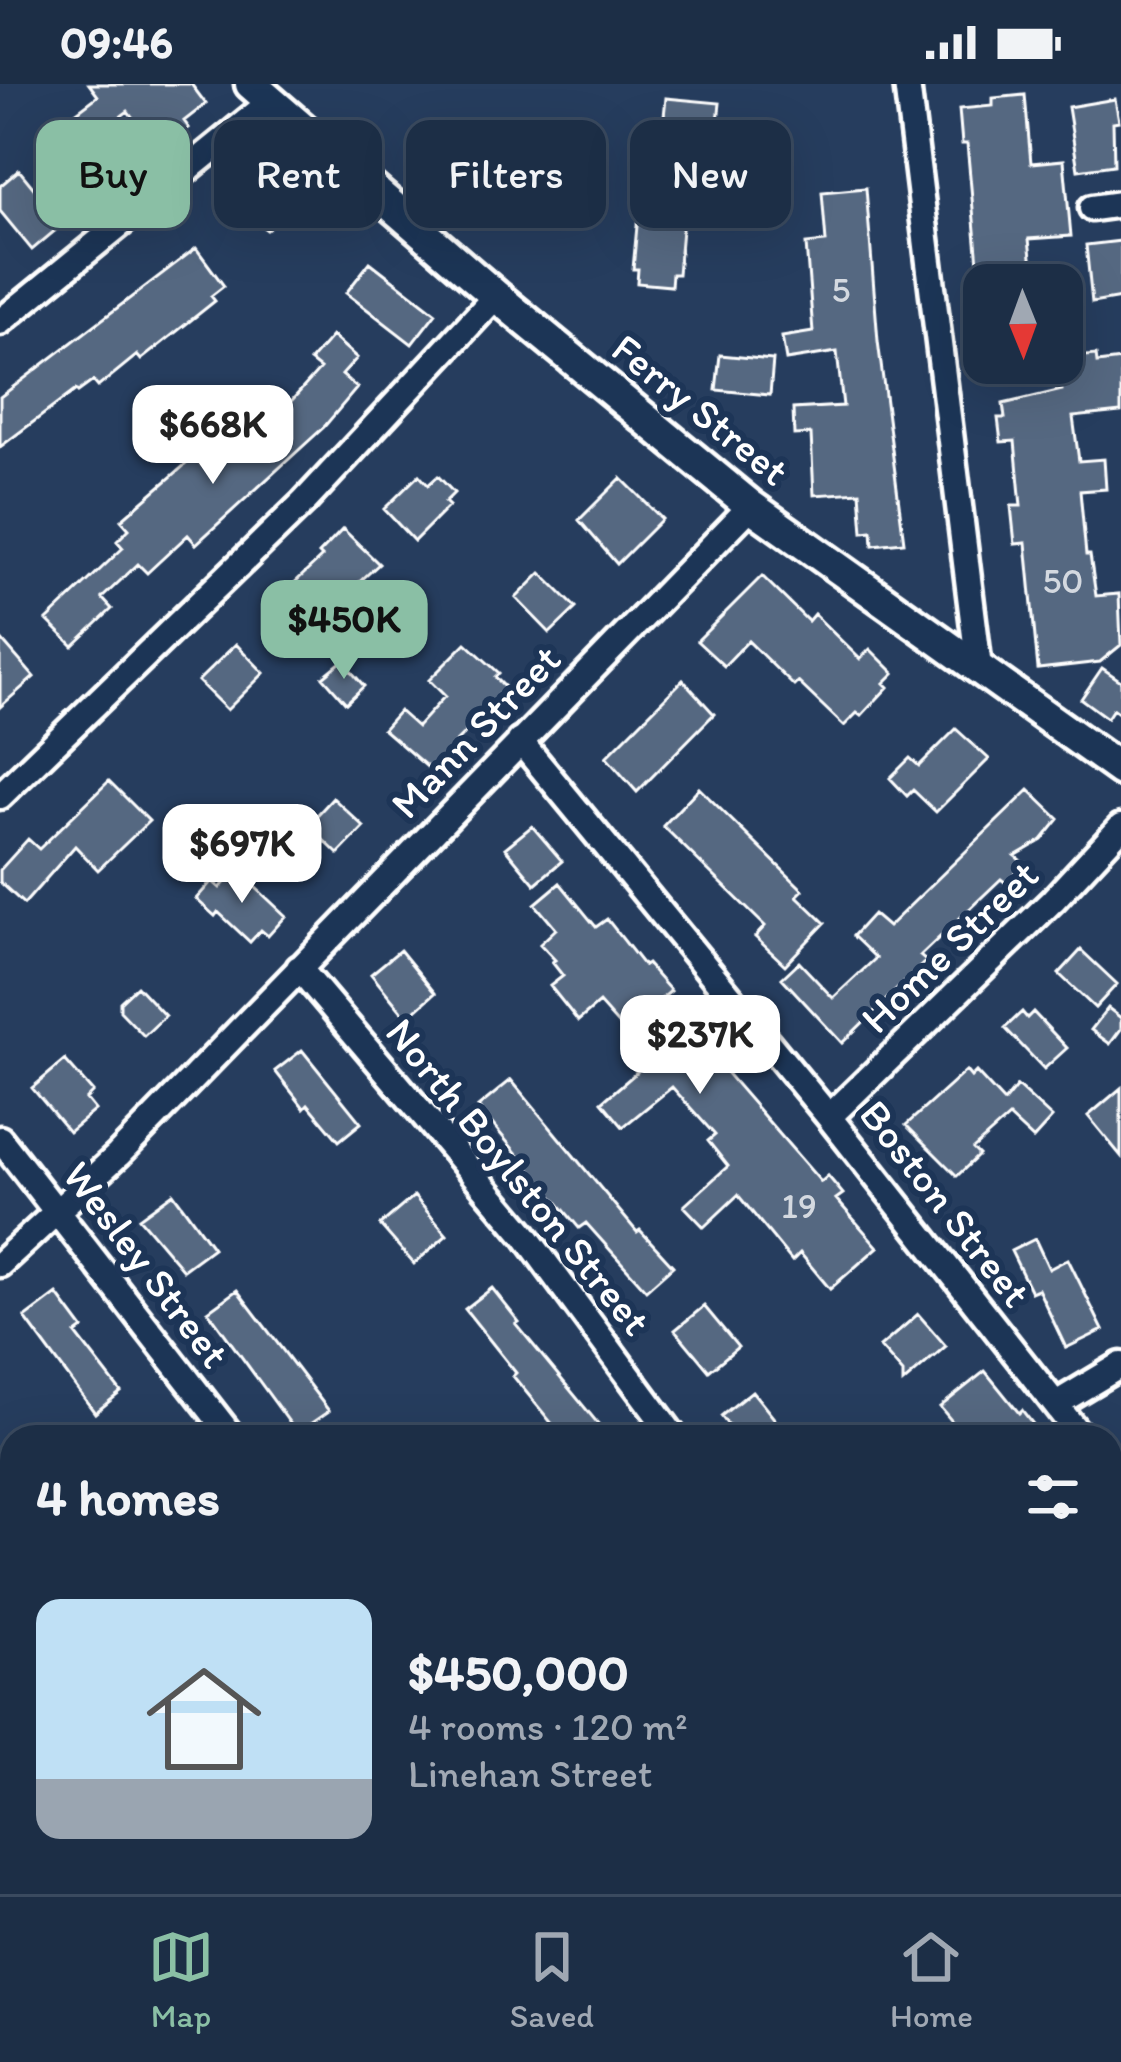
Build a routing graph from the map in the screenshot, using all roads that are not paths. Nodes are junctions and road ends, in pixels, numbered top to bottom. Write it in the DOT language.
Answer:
graph roads {
  1 [pos="907,84"];
  2 [pos="260,93"];
  3 [pos="1121,205"];
  4 [pos="1091,208"];
  5 [pos="496,296"];
  6 [pos="0,322"];
  7 [pos="751,506"];
  8 [pos="979,668"];
  9 [pos="520,741"];
  10 [pos="1121,770"];
  11 [pos="0,796"];
  12 [pos="1121,827"];
  13 [pos="299,968"];
  14 [pos="829,1118"];
  15 [pos="0,1139"];
  16 [pos="58,1213"];
  17 [pos="0,1264"];
  18 [pos="1121,1365"];
  19 [pos="1056,1405"];
  20 [pos="223,1425"];
  21 [pos="665,1425"];
  22 [pos="1072,1425"];
  1 -- 8 [label="street"];
  2 -- 5 [label="street, Ferry Street"];
  2 -- 6 [label="street"];
  3 -- 4 [label="street"];
  5 -- 7 [label="street, Ferry Street"];
  5 -- 11 [label="street"];
  7 -- 8 [label="street, Ferry Street"];
  7 -- 9 [label="street, Mann Street"];
  8 -- 10 [label="street, Ferry Street"];
  9 -- 13 [label="street, Mann Street"];
  9 -- 14 [label="street, Boston Street"];
  12 -- 14 [label="street, Home Street"];
  13 -- 16 [label="street, Mann Street"];
  13 -- 21 [label="street, North Boylston Street"];
  14 -- 19 [label="street, Boston Street"];
  15 -- 16 [label="street, Wesley Street"];
  16 -- 17 [label="street, Mann Street"];
  16 -- 20 [label="street, Wesley Street"];
  18 -- 19 [label="street"];
  19 -- 22 [label="street, Boston Street"];
}
